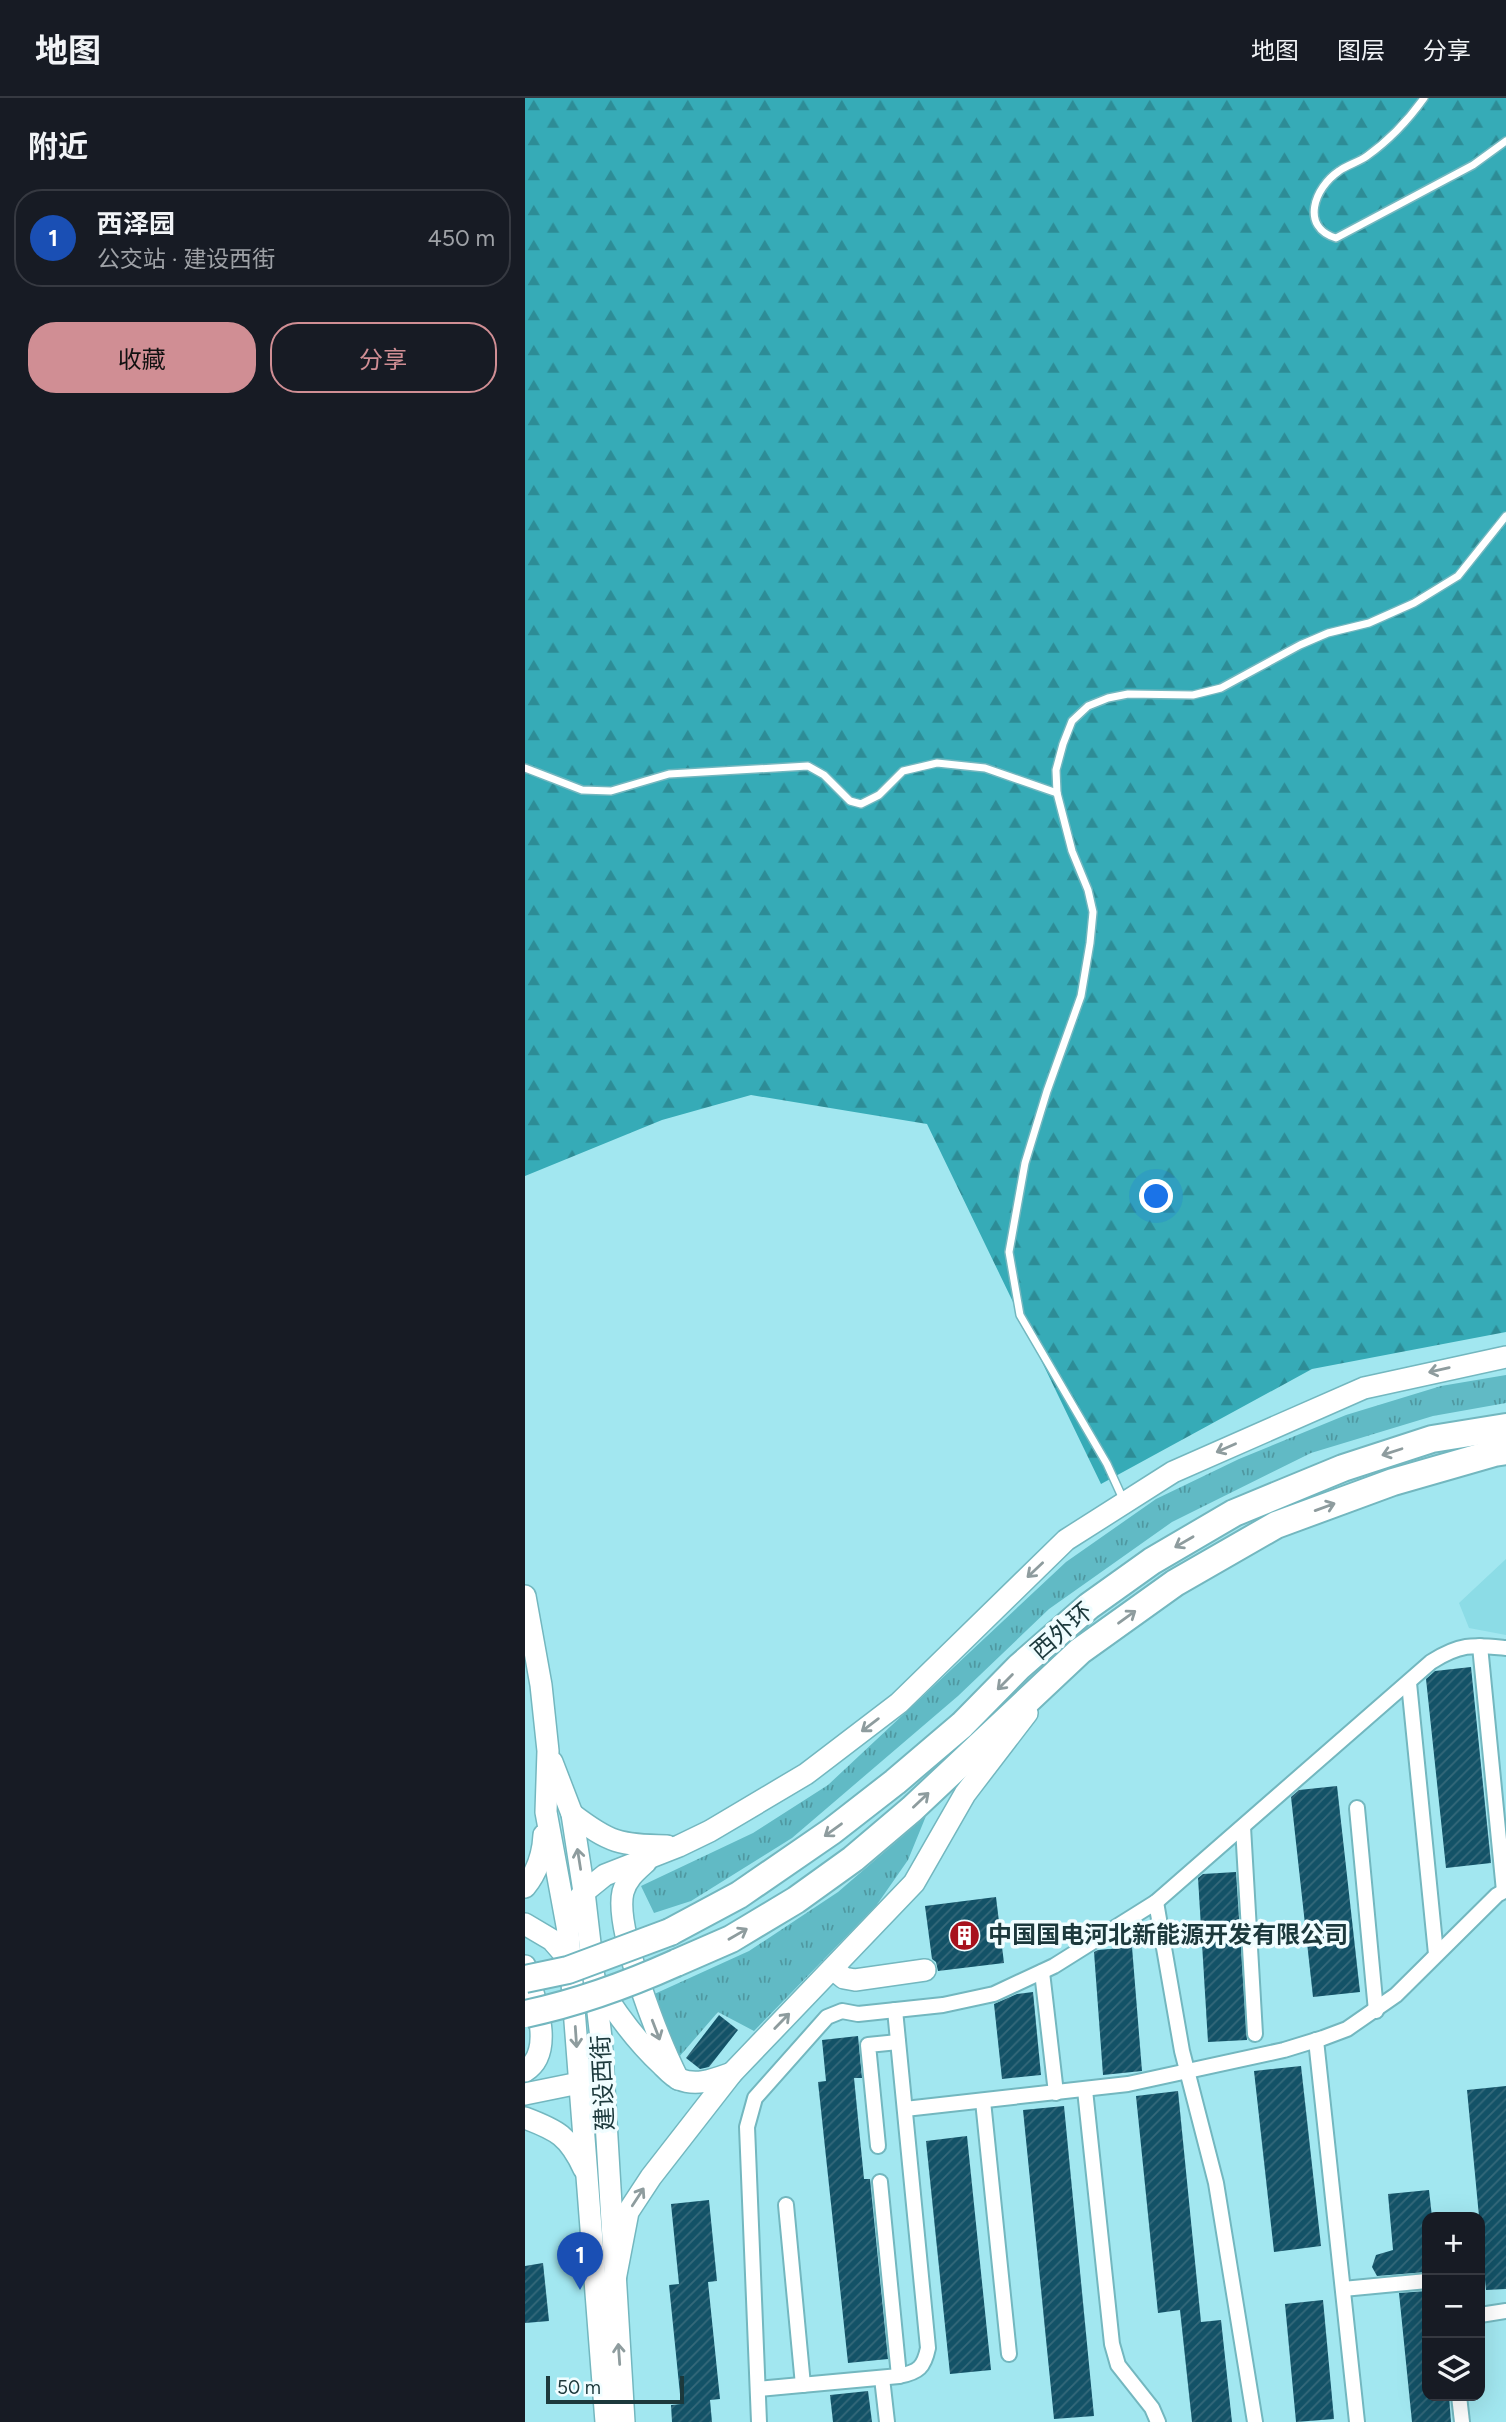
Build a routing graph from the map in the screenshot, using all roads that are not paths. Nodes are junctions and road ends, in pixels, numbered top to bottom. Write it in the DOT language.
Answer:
graph roads {
  1 [pos="1424,98"];
  2 [pos="1506,141"];
  3 [pos="1506,516"];
  4 [pos="525,768"];
  5 [pos="1057,793"];
  6 [pos="1506,1357"];
  7 [pos="1506,1427"];
  8 [pos="1506,1451"];
  9 [pos="1125,1503"];
  10 [pos="526,1601"];
  11 [pos="1093,1642"];
  12 [pos="1480,1646"];
  13 [pos="1506,1648"];
  14 [pos="1409,1683"];
  15 [pos="548,1751"];
  16 [pos="1357,1808"];
  17 [pos="546,1812"];
  18 [pos="572,1814"];
  19 [pos="1243,1827"];
  20 [pos="679,1846"];
  21 [pos="653,1856"];
  22 [pos="1504,1862"];
  23 [pos="525,1887"];
  24 [pos="1505,1890"];
  25 [pos="584,1892"];
  26 [pos="1156,1902"];
  27 [pos="525,1924"];
  28 [pos="569,1943"];
  29 [pos="1437,1954"];
  30 [pos="525,1966"];
  31 [pos="833,1969"];
  32 [pos="925,1970"];
  33 [pos="1042,1972"];
  34 [pos="525,1979"];
  35 [pos="595,1979"];
  36 [pos="895,2010"];
  37 [pos="1376,2011"];
  38 [pos="525,2014"];
  39 [pos="600,2030"];
  40 [pos="1255,2034"];
  41 [pos="1316,2040"];
  42 [pos="898,2042"];
  43 [pos="1187,2070"];
  44 [pos="525,2071"];
  45 [pos="732,2073"];
  46 [pos="678,2079"];
  47 [pos="579,2083"];
  48 [pos="1085,2090"];
  49 [pos="1056,2093"];
  50 [pos="525,2094"];
  51 [pos="983,2101"];
  52 [pos="905,2109"];
  53 [pos="525,2118"];
  54 [pos="878,2147"];
  55 [pos="588,2179"];
  56 [pos="880,2182"];
  57 [pos="786,2205"];
  58 [pos="1422,2281"];
  59 [pos="614,2285"];
  60 [pos="1343,2289"];
  61 [pos="1506,2311"];
  62 [pos="1485,2314"];
  63 [pos="1009,2354"];
  64 [pos="899,2376"];
  65 [pos="882,2378"];
  66 [pos="803,2385"];
  67 [pos="758,2389"];
  68 [pos="1460,2401"];
  69 [pos="606,2422"];
  70 [pos="624,2422"];
  71 [pos="759,2422"];
  72 [pos="887,2422"];
  73 [pos="1159,2422"];
  74 [pos="1255,2422"];
  75 [pos="1357,2422"];
  76 [pos="1462,2422"];
  1 -- 2 [label="lane"];
  3 -- 5 [label="lane"];
  4 -- 5 [label="lane"];
  5 -- 9 [label="lane"];
  6 -- 9 [label="main road, one-way"];
  7 -- 34 [label="highway, 西外环, one-way, bridge"];
  11 -- 8 [label="highway, 西外环, one-way"];
  9 -- 20 [label="main road, one-way"];
  10 -- 15 [label="main road, 建设西街"];
  11 -- 31 [label="main road"];
  38 -- 11 [label="highway, 西外环, one-way, bridge"];
  12 -- 13 [label="street"];
  12 -- 14 [label="street"];
  12 -- 22 [label="street"];
  14 -- 19 [label="street"];
  14 -- 29 [label="street"];
  15 -- 17 [label="main road, 建设西街"];
  15 -- 18 [label="main road, 建设西街"];
  16 -- 37 [label="street"];
  17 -- 23 [label="main road"];
  17 -- 28 [label="main road, 建设西街"];
  18 -- 20 [label="main road"];
  25 -- 18 [label="main road, 建设西街, one-way"];
  19 -- 26 [label="street"];
  19 -- 40 [label="street"];
  20 -- 21 [label="main road"];
  21 -- 25 [label="main road"];
  21 -- 46 [label="main road, one-way"];
  22 -- 24 [label="street"];
  24 -- 29 [label="street"];
  25 -- 28 [label="main road"];
  25 -- 35 [label="main road, 建设西街"];
  26 -- 33 [label="street"];
  26 -- 43 [label="street"];
  27 -- 28 [label="main road"];
  28 -- 35 [label="main road"];
  28 -- 39 [label="main road"];
  28 -- 47 [label="main road, 建设西街, one-way"];
  29 -- 37 [label="street"];
  30 -- 44 [label="main road"];
  31 -- 32 [label="main road"];
  45 -- 31 [label="main road, one-way"];
  33 -- 36 [label="street"];
  33 -- 49 [label="street"];
  35 -- 39 [label="main road, 建设西街"];
  35 -- 46 [label="main road"];
  36 -- 42 [label="street"];
  36 -- 67 [label="street"];
  37 -- 41 [label="street"];
  39 -- 47 [label="main road"];
  39 -- 59 [label="main road, 建设西街"];
  41 -- 43 [label="street"];
  41 -- 60 [label="street"];
  42 -- 52 [label="street"];
  42 -- 54 [label="street"];
  43 -- 48 [label="street"];
  43 -- 74 [label="street"];
  45 -- 46 [label="main road"];
  59 -- 45 [label="main road, one-way"];
  47 -- 50 [label="main road"];
  47 -- 55 [label="main road, 建设西街"];
  48 -- 49 [label="street"];
  48 -- 73 [label="street"];
  49 -- 51 [label="street"];
  51 -- 52 [label="street"];
  51 -- 63 [label="street"];
  52 -- 64 [label="street"];
  53 -- 55 [label="main road"];
  55 -- 69 [label="main road, 建设西街"];
  56 -- 64 [label="street"];
  57 -- 66 [label="street"];
  58 -- 60 [label="street"];
  70 -- 59 [label="main road, 建设西街, one-way"];
  60 -- 75 [label="street"];
  61 -- 62 [label="street"];
  64 -- 65 [label="street"];
  65 -- 66 [label="street"];
  65 -- 72 [label="street"];
  66 -- 67 [label="street"];
  67 -- 71 [label="street"];
  68 -- 76 [label="street"];
}
